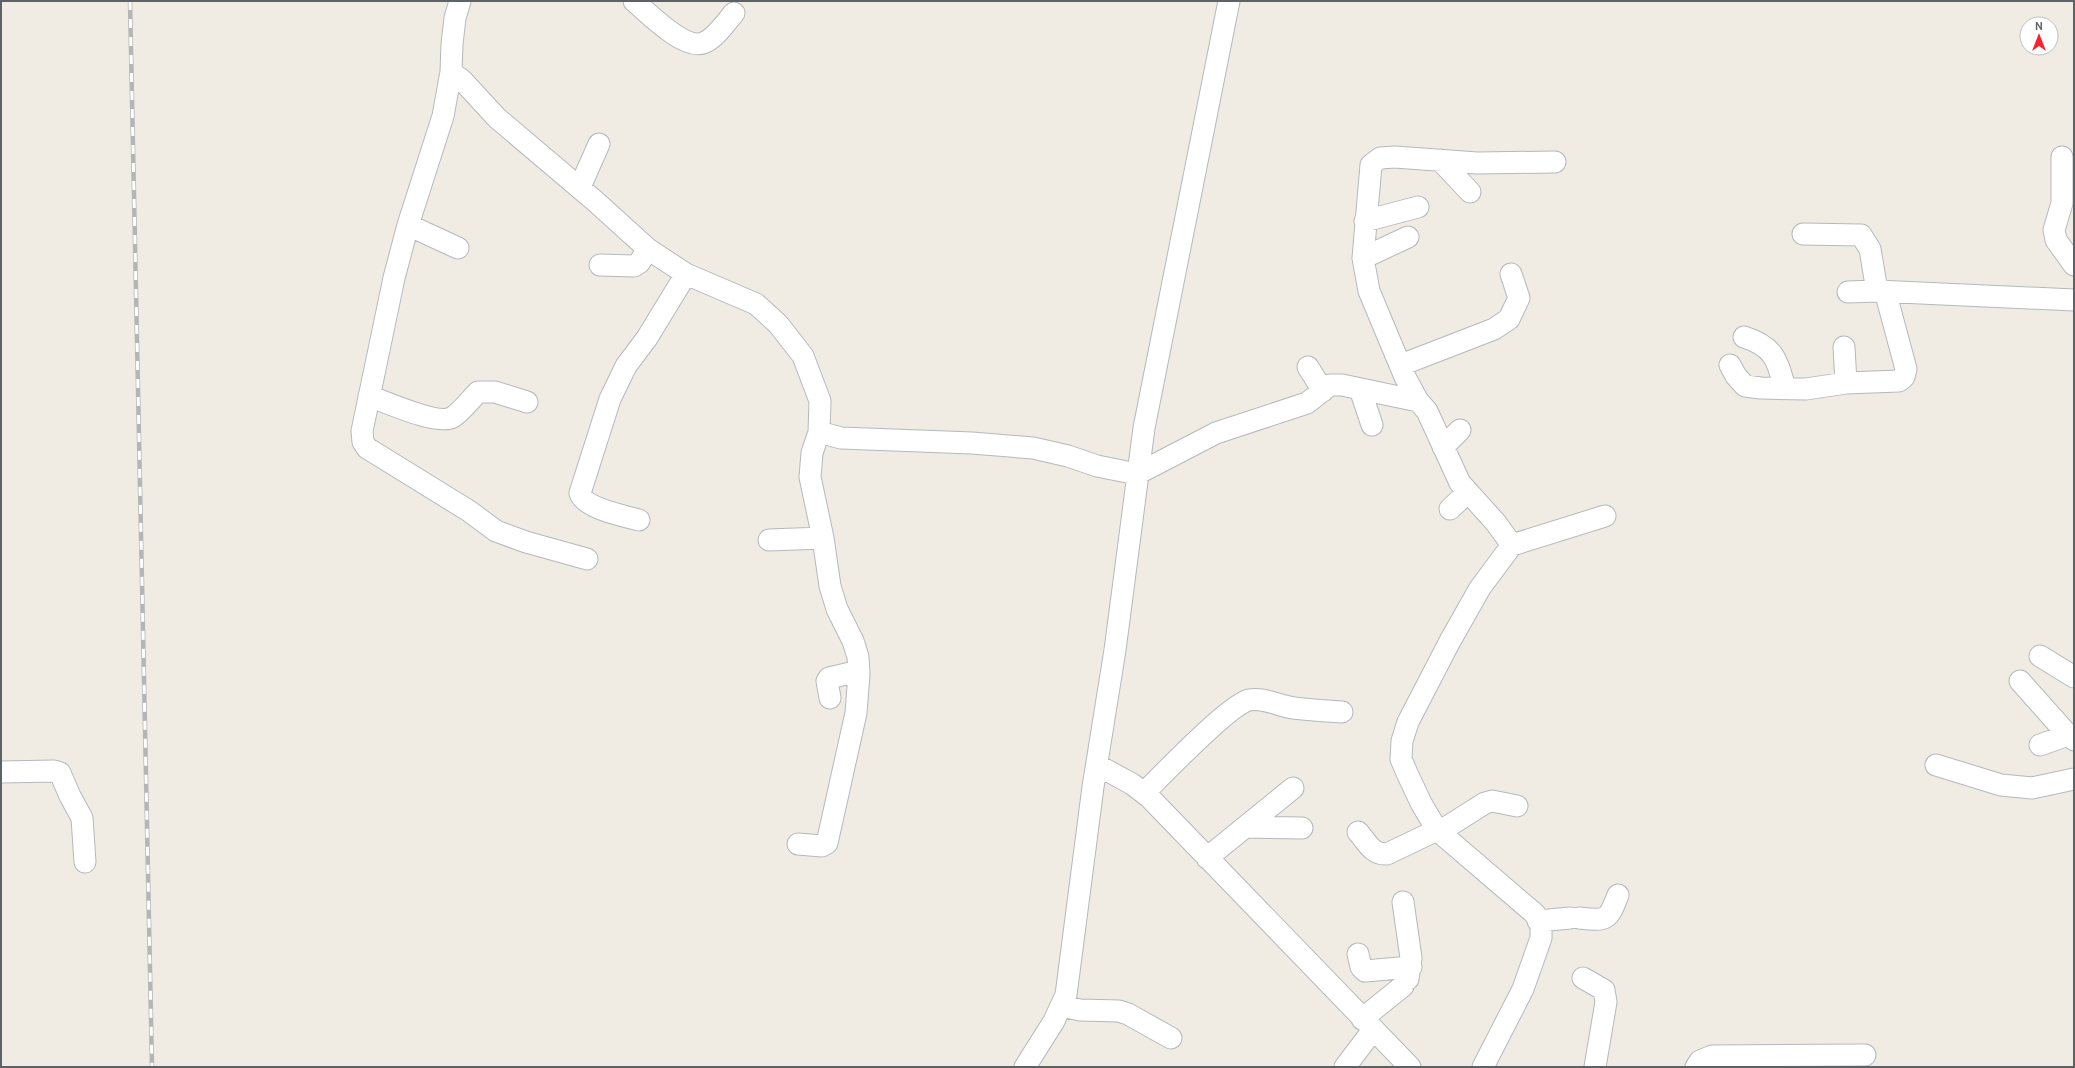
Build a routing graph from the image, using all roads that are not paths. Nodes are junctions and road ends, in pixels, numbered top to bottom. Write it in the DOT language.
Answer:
graph roads {
  1 [pos="460,1"];
  2 [pos="634,1"];
  3 [pos="1229,1"];
  4 [pos="734,13"];
  5 [pos="451,72"];
  6 [pos="599,144"];
  7 [pos="2062,157"];
  8 [pos="1440,160"];
  9 [pos="1555,162"];
  10 [pos="580,187"];
  11 [pos="1470,192"];
  12 [pos="1418,207"];
  13 [pos="1366,221"];
  14 [pos="408,225"];
  15 [pos="1803,234"];
  16 [pos="1408,237"];
  17 [pos="458,248"];
  18 [pos="648,249"];
  19 [pos="1364,258"];
  20 [pos="600,264"];
  21 [pos="2074,264"];
  22 [pos="686,274"];
  23 [pos="1511,274"];
  24 [pos="1881,291"];
  25 [pos="1848,292"];
  26 [pos="2074,300"];
  27 [pos="1744,337"];
  28 [pos="1844,347"];
  29 [pos="1401,365"];
  30 [pos="1730,365"];
  31 [pos="1308,367"];
  32 [pos="1846,382"];
  33 [pos="1785,388"];
  34 [pos="1360,389"];
  35 [pos="1323,391"];
  36 [pos="369,396"];
  37 [pos="1418,400"];
  38 [pos="527,402"];
  39 [pos="1372,425"];
  40 [pos="1460,430"];
  41 [pos="819,432"];
  42 [pos="1442,447"];
  43 [pos="1137,474"];
  44 [pos="1468,492"];
  45 [pos="1450,509"];
  46 [pos="1605,516"];
  47 [pos="639,520"];
  48 [pos="824,538"];
  49 [pos="769,540"];
  50 [pos="1512,545"];
  51 [pos="587,559"];
  52 [pos="2040,656"];
  53 [pos="859,671"];
  54 [pos="2074,677"];
  55 [pos="2020,681"];
  56 [pos="830,698"];
  57 [pos="1342,712"];
  58 [pos="2071,738"];
  59 [pos="2040,745"];
  60 [pos="1097,765"];
  61 [pos="1936,765"];
  62 [pos="1,772"];
  63 [pos="2074,780"];
  64 [pos="1293,788"];
  65 [pos="1144,793"];
  66 [pos="1517,806"];
  67 [pos="1245,827"];
  68 [pos="1302,828"];
  69 [pos="1438,831"];
  70 [pos="1358,832"];
  71 [pos="798,844"];
  72 [pos="1207,858"];
  73 [pos="85,862"];
  74 [pos="1618,895"];
  75 [pos="1403,902"];
  76 [pos="1538,921"];
  77 [pos="1358,954"];
  78 [pos="1407,978"];
  79 [pos="1583,978"];
  80 [pos="1062,1006"];
  81 [pos="1368,1025"];
  82 [pos="1171,1038"];
  83 [pos="1865,1055"];
  84 [pos="1024,1067"];
  85 [pos="1345,1067"];
  86 [pos="1410,1067"];
  87 [pos="1483,1067"];
  88 [pos="1595,1067"];
  89 [pos="1696,1067"];
  1 -- 5 [label="street"];
  2 -- 4 [label="street"];
  3 -- 43 [label="street"];
  5 -- 10 [label="street"];
  5 -- 14 [label="street"];
  6 -- 10 [label="street"];
  7 -- 21 [label="street"];
  8 -- 9 [label="street"];
  8 -- 11 [label="street"];
  8 -- 13 [label="street"];
  10 -- 18 [label="street"];
  12 -- 13 [label="street"];
  13 -- 19 [label="street"];
  14 -- 17 [label="street"];
  14 -- 36 [label="street"];
  15 -- 24 [label="street"];
  16 -- 19 [label="street"];
  18 -- 20 [label="street"];
  18 -- 22 [label="street"];
  19 -- 29 [label="street"];
  22 -- 41 [label="street"];
  22 -- 47 [label="street"];
  23 -- 29 [label="street"];
  24 -- 25 [label="street"];
  24 -- 26 [label="street"];
  24 -- 32 [label="street"];
  27 -- 33 [label="street"];
  28 -- 32 [label="street"];
  29 -- 37 [label="street"];
  30 -- 33 [label="street"];
  31 -- 35 [label="street"];
  32 -- 33 [label="street"];
  34 -- 35 [label="street"];
  34 -- 37 [label="street"];
  34 -- 39 [label="street"];
  35 -- 43 [label="street"];
  36 -- 38 [label="street"];
  36 -- 51 [label="street"];
  37 -- 42 [label="street"];
  40 -- 42 [label="street"];
  41 -- 43 [label="street"];
  41 -- 48 [label="street"];
  42 -- 44 [label="street"];
  43 -- 60 [label="street"];
  44 -- 45 [label="street"];
  44 -- 50 [label="street"];
  46 -- 50 [label="street"];
  48 -- 49 [label="street"];
  48 -- 53 [label="street"];
  50 -- 69 [label="street"];
  52 -- 54 [label="street"];
  53 -- 56 [label="street"];
  53 -- 71 [label="street"];
  55 -- 58 [label="street"];
  57 -- 65 [label="street"];
  58 -- 59 [label="street"];
  60 -- 65 [label="street"];
  60 -- 80 [label="street"];
  61 -- 63 [label="street"];
  62 -- 73 [label="street"];
  64 -- 67 [label="street"];
  65 -- 72 [label="street"];
  66 -- 69 [label="street"];
  67 -- 68 [label="street"];
  67 -- 72 [label="street"];
  69 -- 70 [label="street"];
  69 -- 76 [label="street"];
  72 -- 81 [label="street"];
  74 -- 76 [label="street"];
  75 -- 78 [label="street"];
  76 -- 87 [label="street"];
  77 -- 78 [label="street"];
  78 -- 81 [label="street"];
  79 -- 88 [label="street"];
  80 -- 82 [label="street"];
  80 -- 84 [label="street"];
  81 -- 85 [label="street"];
  81 -- 86 [label="street"];
  83 -- 89 [label="street"];
}
